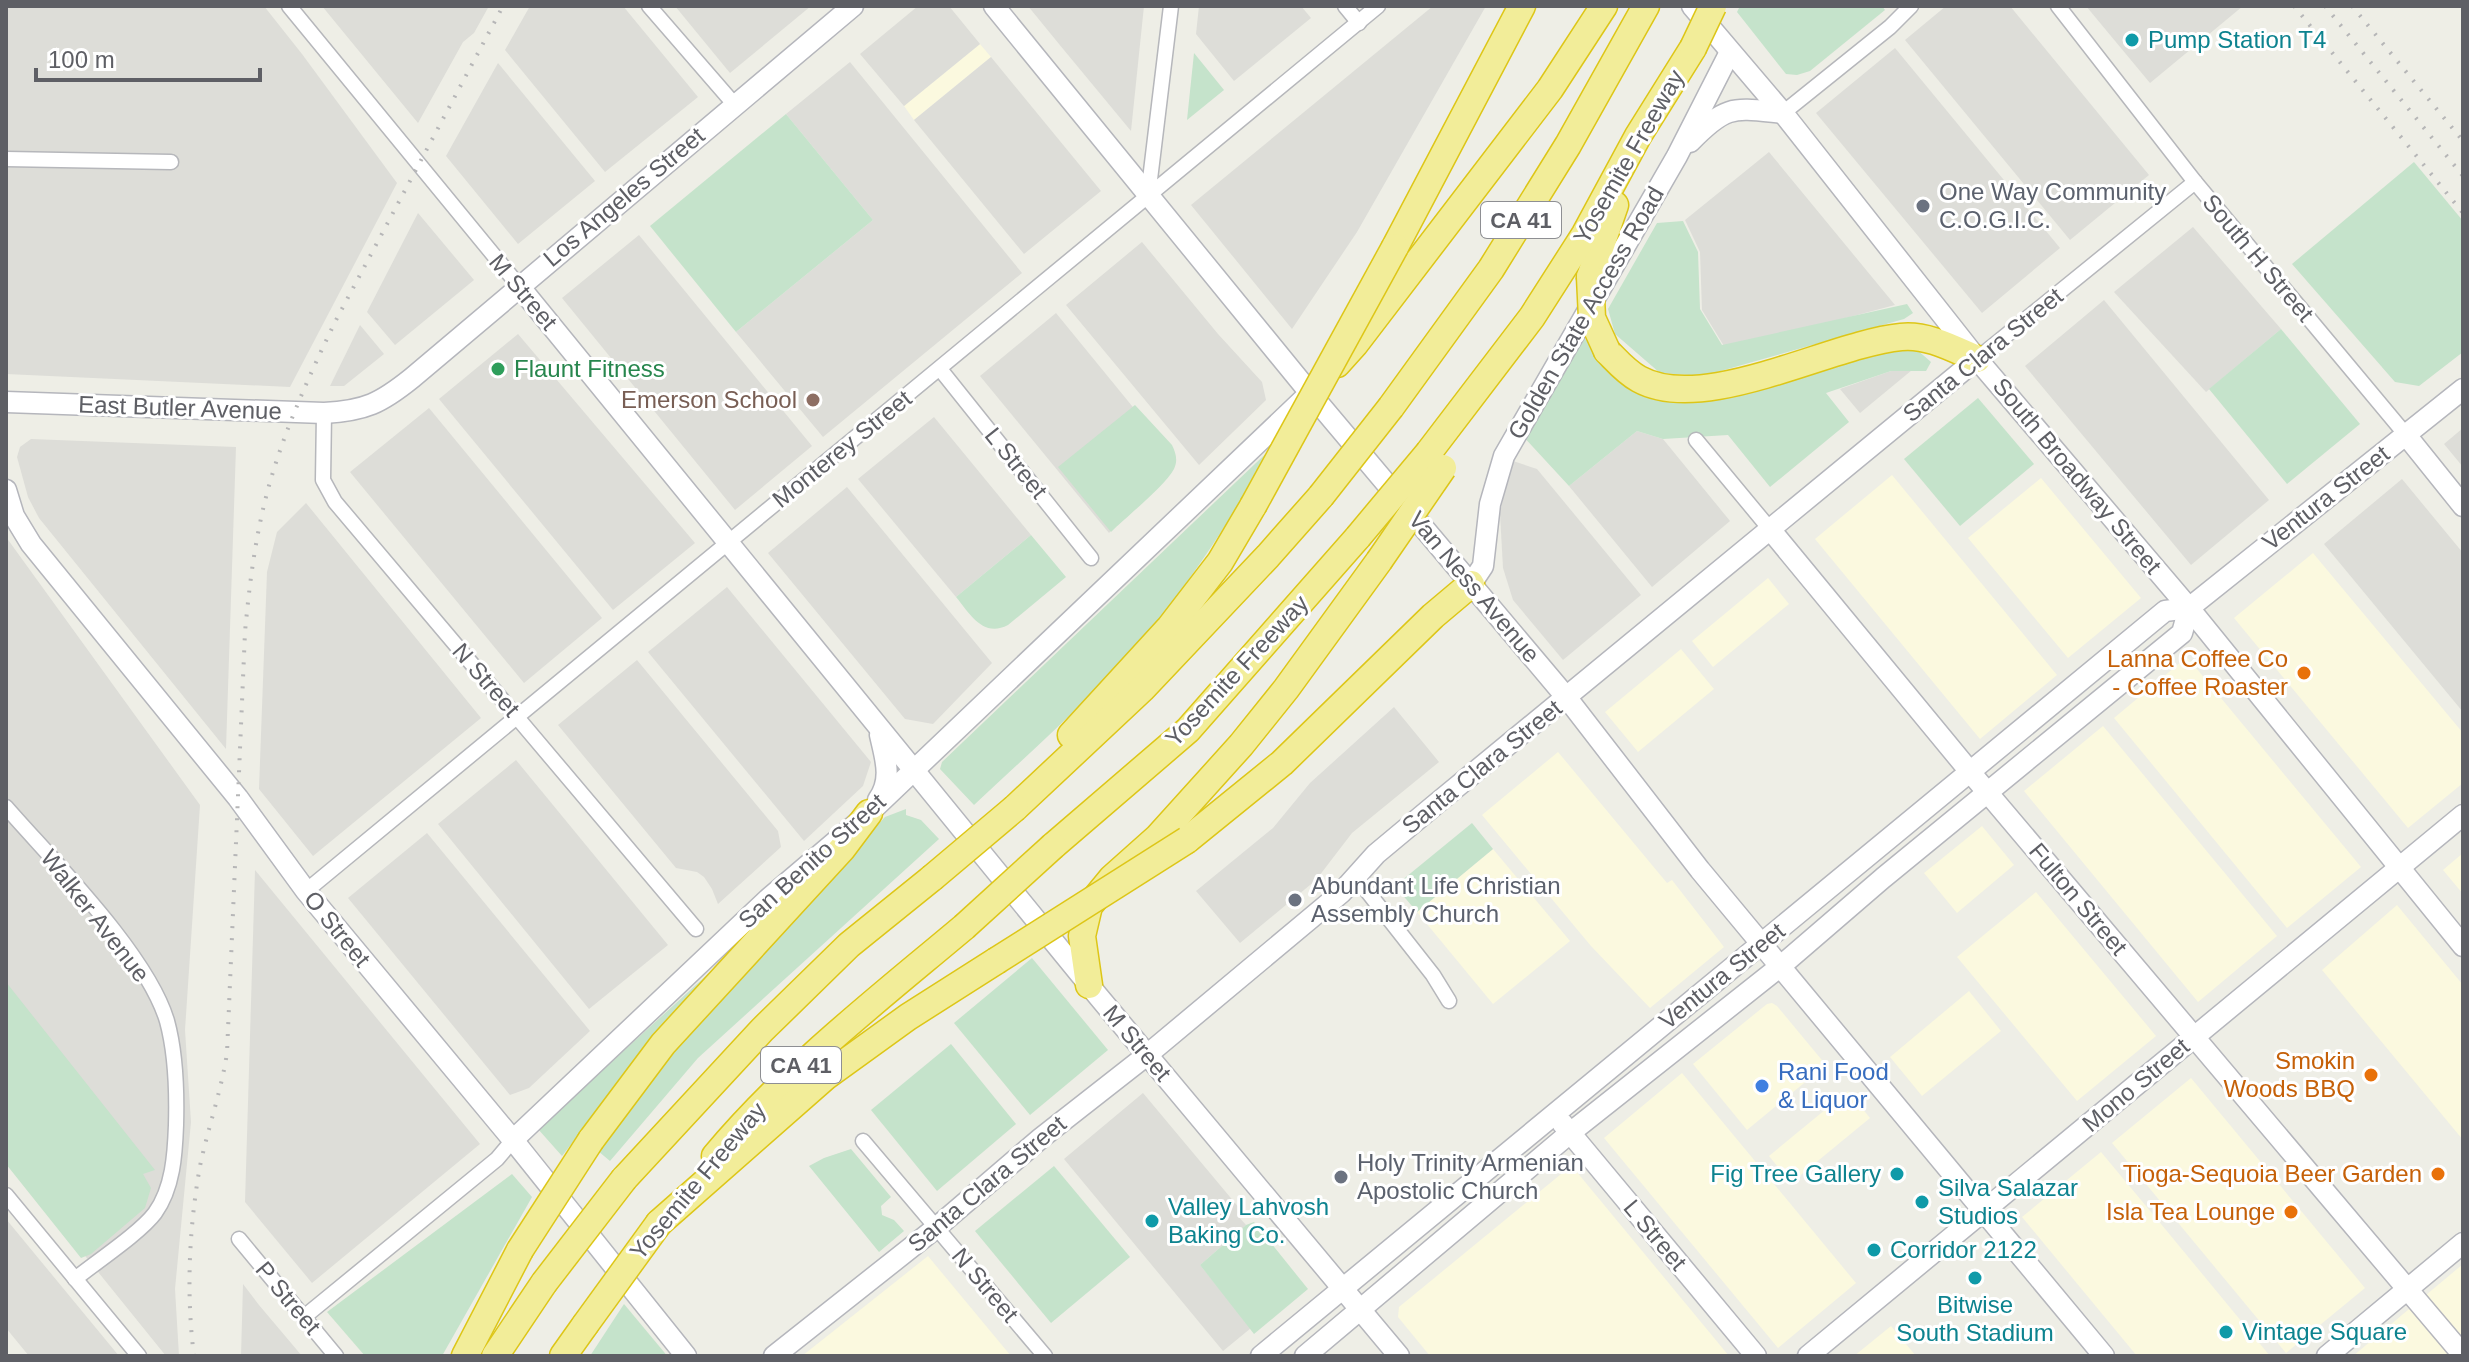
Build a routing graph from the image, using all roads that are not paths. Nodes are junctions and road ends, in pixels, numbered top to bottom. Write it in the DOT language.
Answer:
graph roads {
  1 [pos="289,6"];
  2 [pos="649,6"];
  3 [pos="853,6"];
  4 [pos="994,6"];
  5 [pos="1171,6"];
  6 [pos="1345,6"];
  7 [pos="1378,6"];
  8 [pos="1522,6"];
  9 [pos="1604,6"];
  10 [pos="1692,6"];
  11 [pos="1713,6"];
  12 [pos="1911,6"];
  13 [pos="2058,6"];
  14 [pos="1641,14"];
  15 [pos="1359,23"];
  16 [pos="1730,52"];
  17 [pos="734,104"];
  18 [pos="1783,113"];
  19 [pos="1638,136"];
  20 [pos="1677,156"];
  21 [pos="6,159"];
  22 [pos="171,162"];
  23 [pos="2195,182"];
  24 [pos="1148,196"];
  25 [pos="519,286"];
  26 [pos="1977,359"];
  27 [pos="940,369"];
  28 [pos="2463,389"];
  29 [pos="1310,393"];
  30 [pos="6,402"];
  31 [pos="355,411"];
  32 [pos="324,413"];
  33 [pos="2406,435"];
  34 [pos="1696,440"];
  35 [pos="1436,460"];
  36 [pos="6,490"];
  37 [pos="2463,506"];
  38 [pos="1769,528"];
  39 [pos="728,543"];
  40 [pos="1091,558"];
  41 [pos="1471,584"];
  42 [pos="2189,608"];
  43 [pos="1567,698"];
  44 [pos="517,717"];
  45 [pos="879,727"];
  46 [pos="913,769"];
  47 [pos="1971,773"];
  48 [pos="1989,793"];
  49 [pos="6,807"];
  50 [pos="1015,808"];
  51 [pos="869,813"];
  52 [pos="2463,815"];
  53 [pos="2398,869"];
  54 [pos="1356,877"];
  55 [pos="306,891"];
  56 [pos="696,929"];
  57 [pos="1763,944"];
  58 [pos="2463,946"];
  59 [pos="1782,965"];
  60 [pos="1089,985"];
  61 [pos="1449,1001"];
  62 [pos="2194,1037"];
  63 [pos="1147,1055"];
  64 [pos="1554,1114"];
  65 [pos="1570,1133"];
  66 [pos="513,1140"];
  67 [pos="863,1141"];
  68 [pos="6,1195"];
  69 [pos="1983,1211"];
  70 [pos="659,1223"];
  71 [pos="937,1227"];
  72 [pos="239,1239"];
  73 [pos="2463,1243"];
  74 [pos="75,1279"];
  75 [pos="1344,1289"];
  76 [pos="2409,1289"];
  77 [pos="1362,1311"];
  78 [pos="304,1317"];
  79 [pos="2463,1355"];
  80 [pos="139,1356"];
  81 [pos="336,1356"];
  82 [pos="465,1356"];
  83 [pos="495,1356"];
  84 [pos="563,1356"];
  85 [pos="686,1356"];
  86 [pos="774,1356"];
  87 [pos="1045,1356"];
  88 [pos="1261,1356"];
  89 [pos="1305,1356"];
  90 [pos="1399,1356"];
  91 [pos="1756,1356"];
  92 [pos="1808,1356"];
  93 [pos="2104,1356"];
  94 [pos="2327,1356"];
  1 -- 25 [label="street, M Street"];
  2 -- 17 [label="street"];
  3 -- 17 [label="street, Los Angeles Street"];
  4 -- 24 [label="street, Van Ness Avenue"];
  5 -- 24 [label="street"];
  6 -- 15 [label="street"];
  7 -- 15 [label="street, Monterey Street"];
  8 -- 50 [label="highway, bridge"];
  9 -- 29 [label="highway"];
  10 -- 16 [label="street, South Broadway Street"];
  11 -- 19 [label="highway, Yosemite Freeway / CA 41, bridge"];
  12 -- 18 [label="street"];
  13 -- 23 [label="street, South H Street"];
  14 -- 50 [label="highway, CA 41, bridge"];
  15 -- 24 [label="street, Monterey Street"];
  16 -- 18 [label="street, South Broadway Street"];
  16 -- 20 [label="street, Golden State Access Road"];
  17 -- 25 [label="street, Los Angeles Street"];
  18 -- 20 [label="street"];
  18 -- 26 [label="street, South Broadway Street"];
  19 -- 26 [label="highway, bridge"];
  19 -- 35 [label="highway, Yosemite Freeway / CA 41"];
  20 -- 41 [label="street, Golden State Access Road"];
  21 -- 22 [label="street"];
  23 -- 26 [label="street, Santa Clara Street"];
  23 -- 33 [label="street, South H Street"];
  24 -- 27 [label="street, Monterey Street"];
  24 -- 29 [label="street, Van Ness Avenue"];
  25 -- 31 [label="street, Los Angeles Street"];
  25 -- 39 [label="street, M Street"];
  26 -- 38 [label="street, Santa Clara Street"];
  26 -- 42 [label="street, South Broadway Street"];
  27 -- 39 [label="street, Monterey Street"];
  27 -- 40 [label="street, L Street"];
  28 -- 33 [label="street, Ventura Street"];
  29 -- 41 [label="street, Van Ness Avenue"];
  29 -- 46 [label="street, San Benito Street"];
  30 -- 32 [label="street, East Butler Avenue"];
  31 -- 32 [label="street, East Butler Avenue"];
  32 -- 44 [label="street, N Street"];
  33 -- 37 [label="street, South H Street"];
  33 -- 42 [label="street, Ventura Street"];
  34 -- 38 [label="street, Fulton Street"];
  35 -- 60 [label="highway, bridge"];
  35 -- 70 [label="highway, Yosemite Freeway / CA 41, bridge"];
  36 -- 55 [label="street, O Street"];
  38 -- 43 [label="street, Santa Clara Street"];
  38 -- 47 [label="street, Fulton Street"];
  39 -- 44 [label="street, Monterey Street"];
  39 -- 45 [label="street, M Street"];
  41 -- 43 [label="street, Van Ness Avenue"];
  41 -- 70 [label="highway, bridge"];
  42 -- 47 [label="street, Ventura Street"];
  42 -- 48 [label="street, Ventura Street"];
  42 -- 53 [label="street, South Broadway Street"];
  43 -- 54 [label="street, Santa Clara Street"];
  43 -- 57 [label="street, Van Ness Avenue"];
  44 -- 55 [label="street, Monterey Street"];
  44 -- 56 [label="street, N Street"];
  45 -- 46 [label="street, M Street"];
  45 -- 51 [label="street, M Street"];
  46 -- 51 [label="street, San Benito Street"];
  46 -- 60 [label="street, M Street"];
  47 -- 48 [label="street, Fulton Street"];
  47 -- 57 [label="street, Ventura Street"];
  48 -- 59 [label="street, Ventura Street"];
  48 -- 62 [label="street, Fulton Street"];
  49 -- 74 [label="street, Walker Avenue"];
  50 -- 83 [label="highway, CA 41, bridge"];
  51 -- 66 [label="street, San Benito Street"];
  51 -- 82 [label="highway, bridge"];
  52 -- 53 [label="street, Mono Street"];
  53 -- 58 [label="street, South Broadway Street"];
  53 -- 62 [label="street, Mono Street"];
  54 -- 61 [label="street"];
  54 -- 63 [label="street, Santa Clara Street"];
  55 -- 66 [label="street, O Street"];
  57 -- 59 [label="street, Van Ness Avenue"];
  57 -- 64 [label="street, Ventura Street"];
  59 -- 65 [label="street, Ventura Street"];
  59 -- 69 [label="street, Van Ness Avenue"];
  60 -- 63 [label="street, M Street"];
  62 -- 69 [label="street, Mono Street"];
  62 -- 76 [label="street, Fulton Street"];
  63 -- 71 [label="street, Santa Clara Street"];
  63 -- 75 [label="street, M Street"];
  64 -- 65 [label="street, L Street"];
  64 -- 75 [label="street, Ventura Street"];
  65 -- 77 [label="street, Ventura Street"];
  65 -- 91 [label="street, L Street"];
  66 -- 78 [label="street, San Benito Street"];
  66 -- 85 [label="street, O Street"];
  67 -- 71 [label="street, N Street"];
  68 -- 74 [label="street"];
  69 -- 92 [label="street, Mono Street"];
  69 -- 93 [label="street, Van Ness Avenue"];
  70 -- 84 [label="highway, Yosemite Freeway / CA 41, bridge"];
  71 -- 86 [label="street, Santa Clara Street"];
  71 -- 87 [label="street, N Street"];
  72 -- 78 [label="street, P Street"];
  73 -- 76 [label="street"];
  74 -- 80 [label="street"];
  75 -- 77 [label="street, M Street"];
  75 -- 88 [label="street, Ventura Street"];
  76 -- 79 [label="street, Fulton Street"];
  76 -- 94 [label="street"];
  77 -- 89 [label="street, Ventura Street"];
  77 -- 90 [label="street, M Street"];
  78 -- 81 [label="street, P Street"];
}
